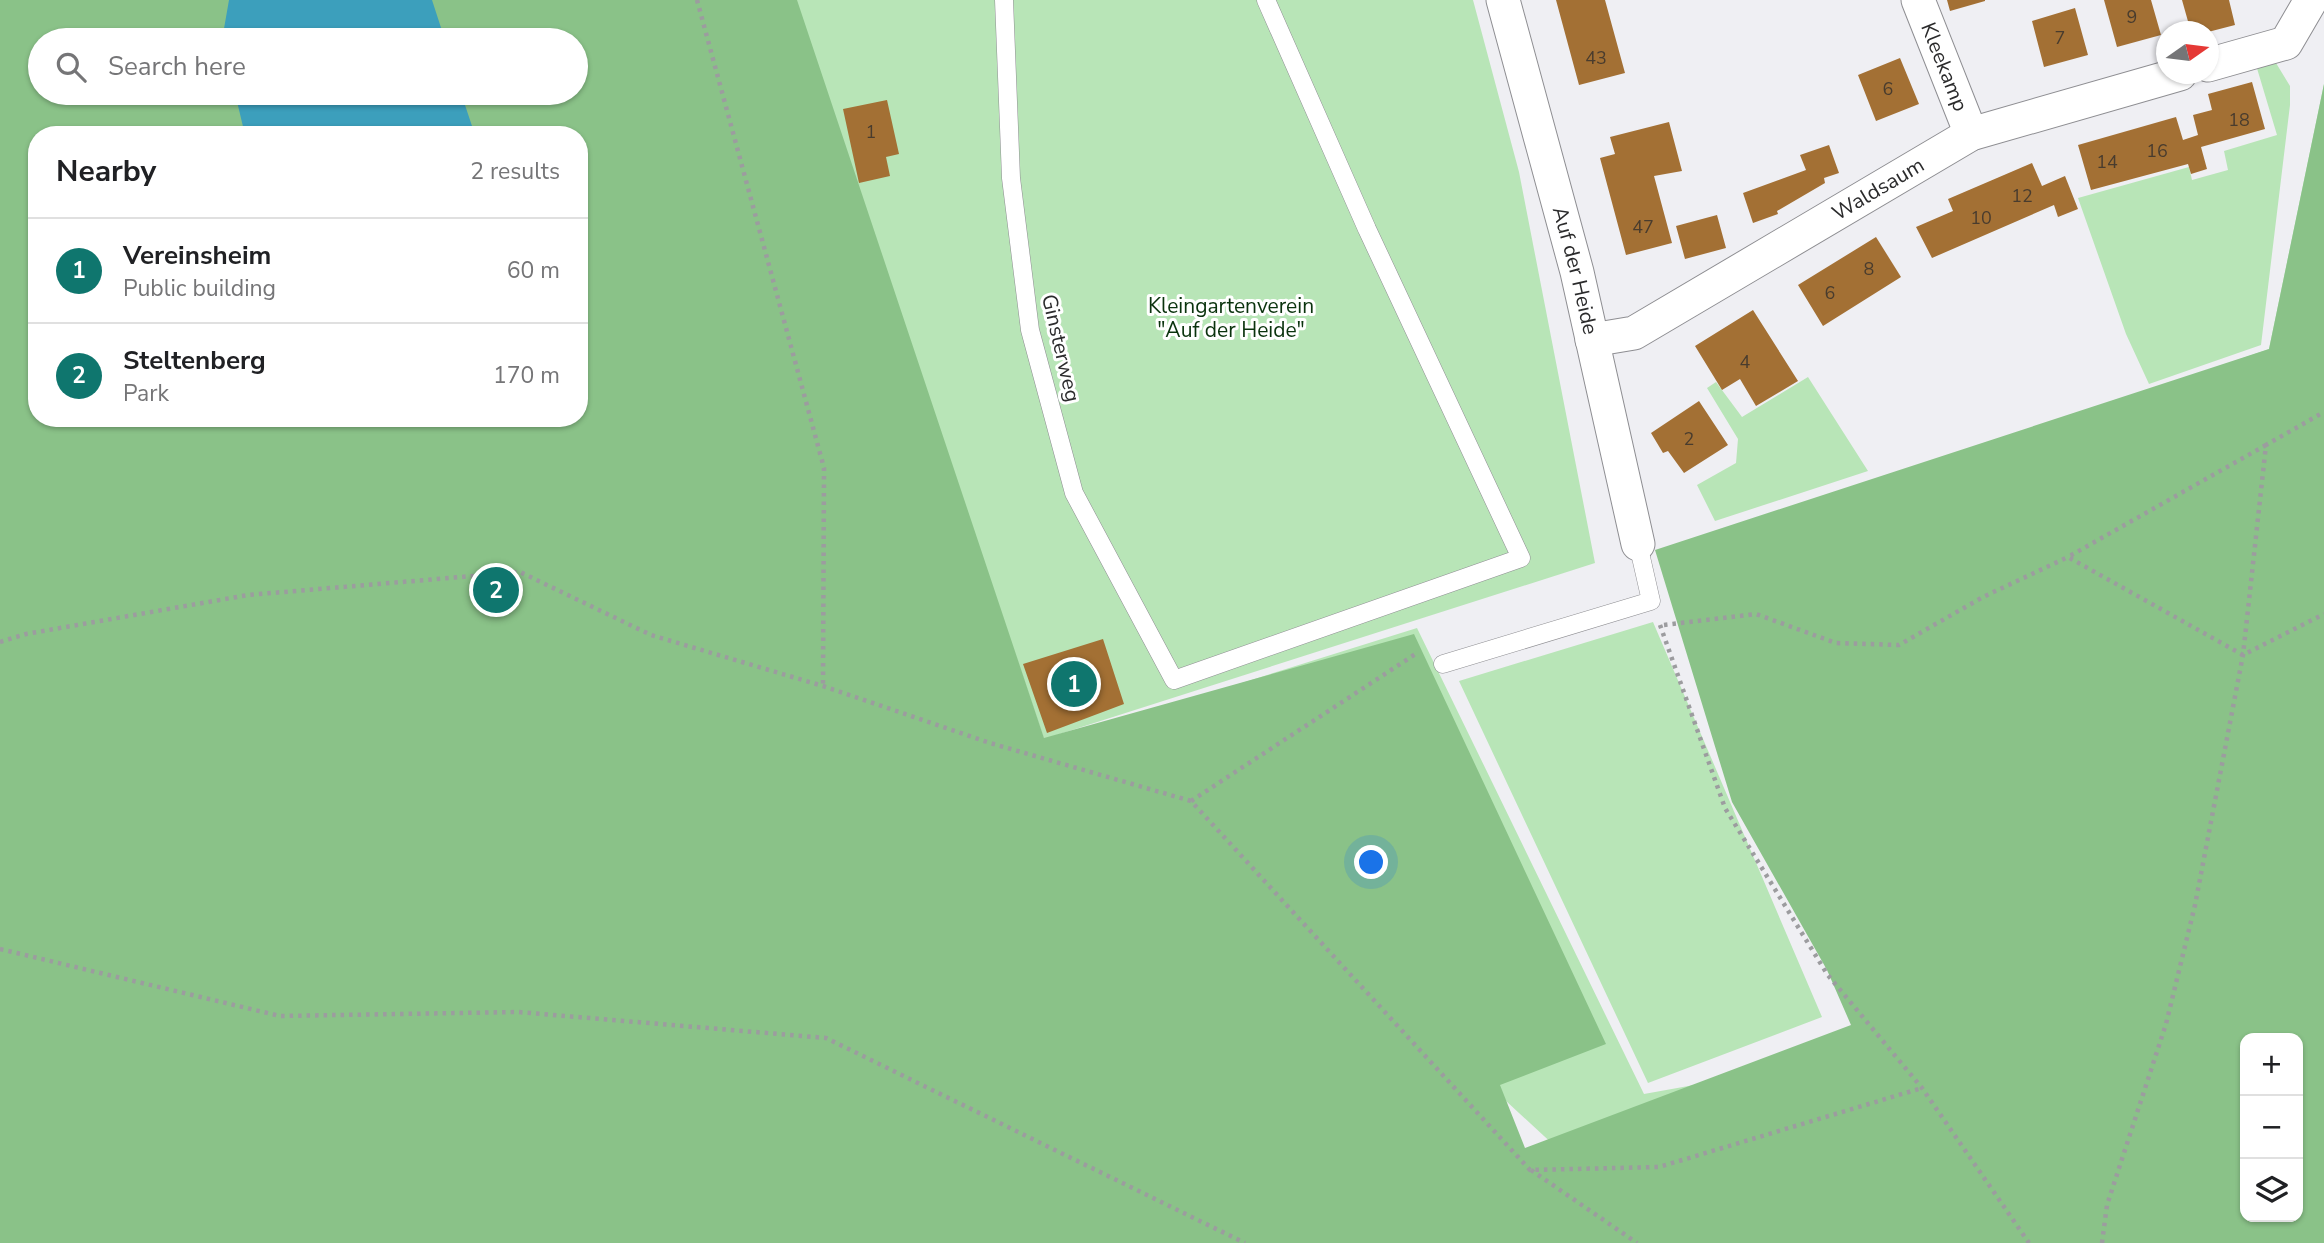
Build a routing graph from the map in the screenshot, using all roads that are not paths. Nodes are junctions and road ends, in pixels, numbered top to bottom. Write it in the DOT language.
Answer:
graph roads {
  1 [pos="1004,0"];
  2 [pos="1266,0"];
  3 [pos="1503,0"];
  4 [pos="1917,0"];
  5 [pos="2311,0"];
  6 [pos="2219,62"];
  7 [pos="2156,81"];
  8 [pos="1971,134"];
  9 [pos="1592,340"];
  10 [pos="1638,544"];
  11 [pos="1443,664"];
  1 -- 2 [label="lane, Ginsterweg"];
  3 -- 9 [label="street, Auf der Heide"];
  4 -- 8 [label="street, Kleekamp"];
  5 -- 6 [label="street"];
  7 -- 8 [label="street, Waldsaum"];
  8 -- 9 [label="street, Waldsaum"];
  9 -- 10 [label="street, Auf der Heide"];
  10 -- 11 [label="lane"];
}
